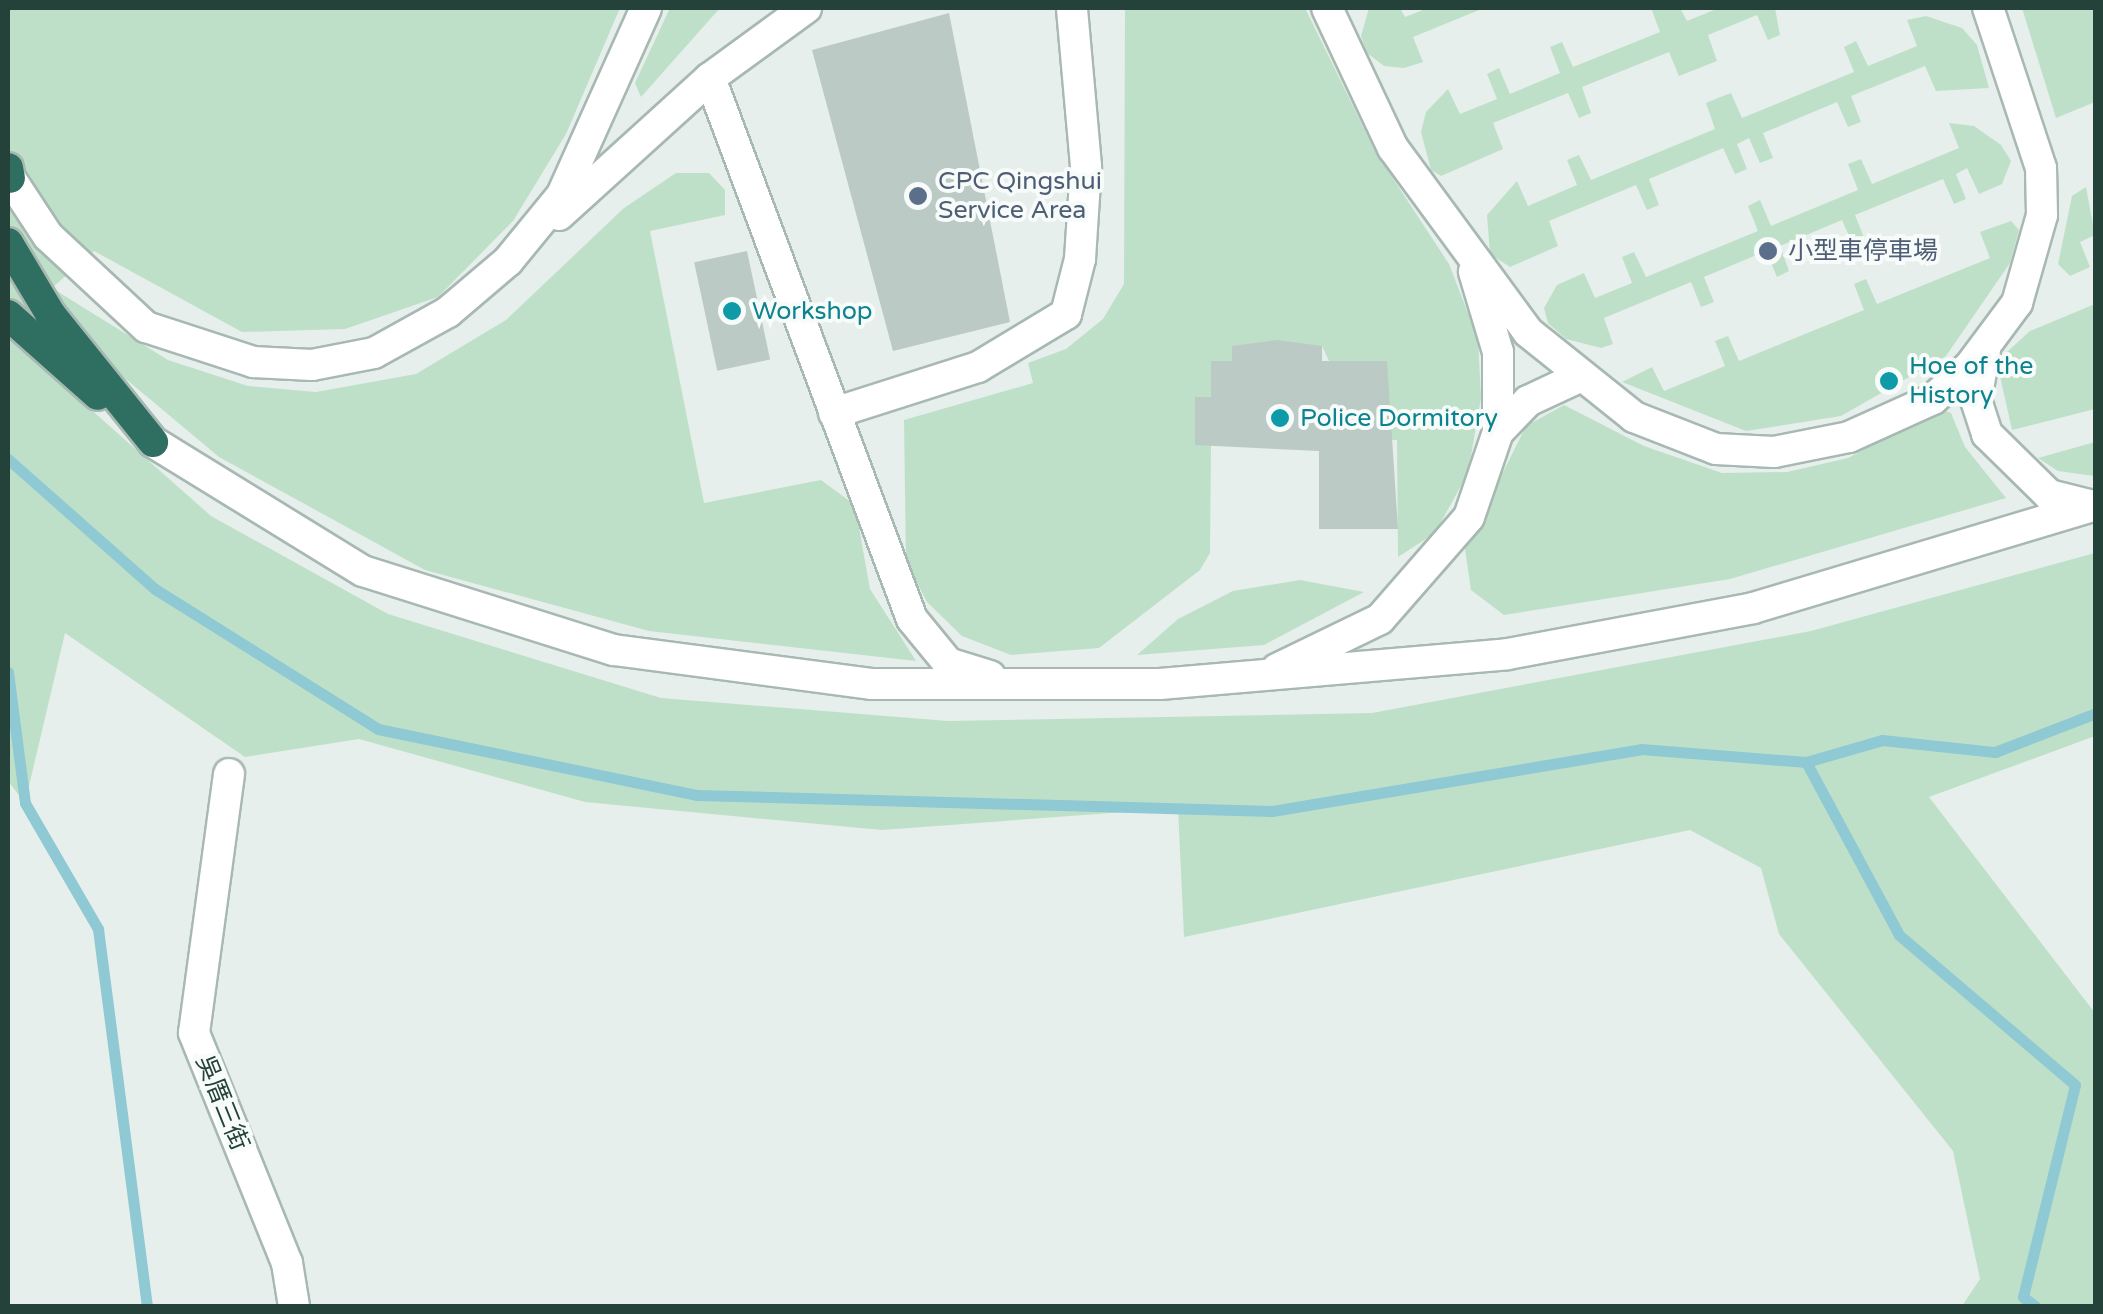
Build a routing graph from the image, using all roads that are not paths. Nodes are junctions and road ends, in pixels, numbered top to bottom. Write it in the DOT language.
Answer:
graph roads {
  1 [pos="646,8"];
  2 [pos="806,8"];
  3 [pos="1072,8"];
  4 [pos="1327,8"];
  5 [pos="1988,8"];
  6 [pos="710,78"];
  7 [pos="8,173"];
  8 [pos="8,243"];
  9 [pos="1469,255"];
  10 [pos="508,260"];
  11 [pos="8,314"];
  12 [pos="1986,348"];
  13 [pos="1577,378"];
  14 [pos="834,413"];
  15 [pos="1498,432"];
  16 [pos="153,442"];
  17 [pos="2094,505"];
  18 [pos="1257,678"];
  19 [pos="1022,686"];
  20 [pos="229,774"];
  21 [pos="294,1306"];
  1 -- 10 [label="street"];
  2 -- 6 [label="street"];
  3 -- 14 [label="street"];
  4 -- 9 [label="street"];
  5 -- 12 [label="street"];
  6 -- 10 [label="street"];
  6 -- 14 [label="street"];
  7 -- 10 [label="street"];
  8 -- 16 [label="highway"];
  9 -- 13 [label="street"];
  9 -- 15 [label="street"];
  11 -- 16 [label="highway"];
  12 -- 13 [label="street"];
  12 -- 17 [label="street"];
  13 -- 15 [label="street"];
  14 -- 19 [label="street"];
  15 -- 18 [label="street"];
  16 -- 19 [label="street"];
  17 -- 18 [label="street"];
  18 -- 19 [label="street"];
  20 -- 21 [label="street, 吳厝三街"];
}
